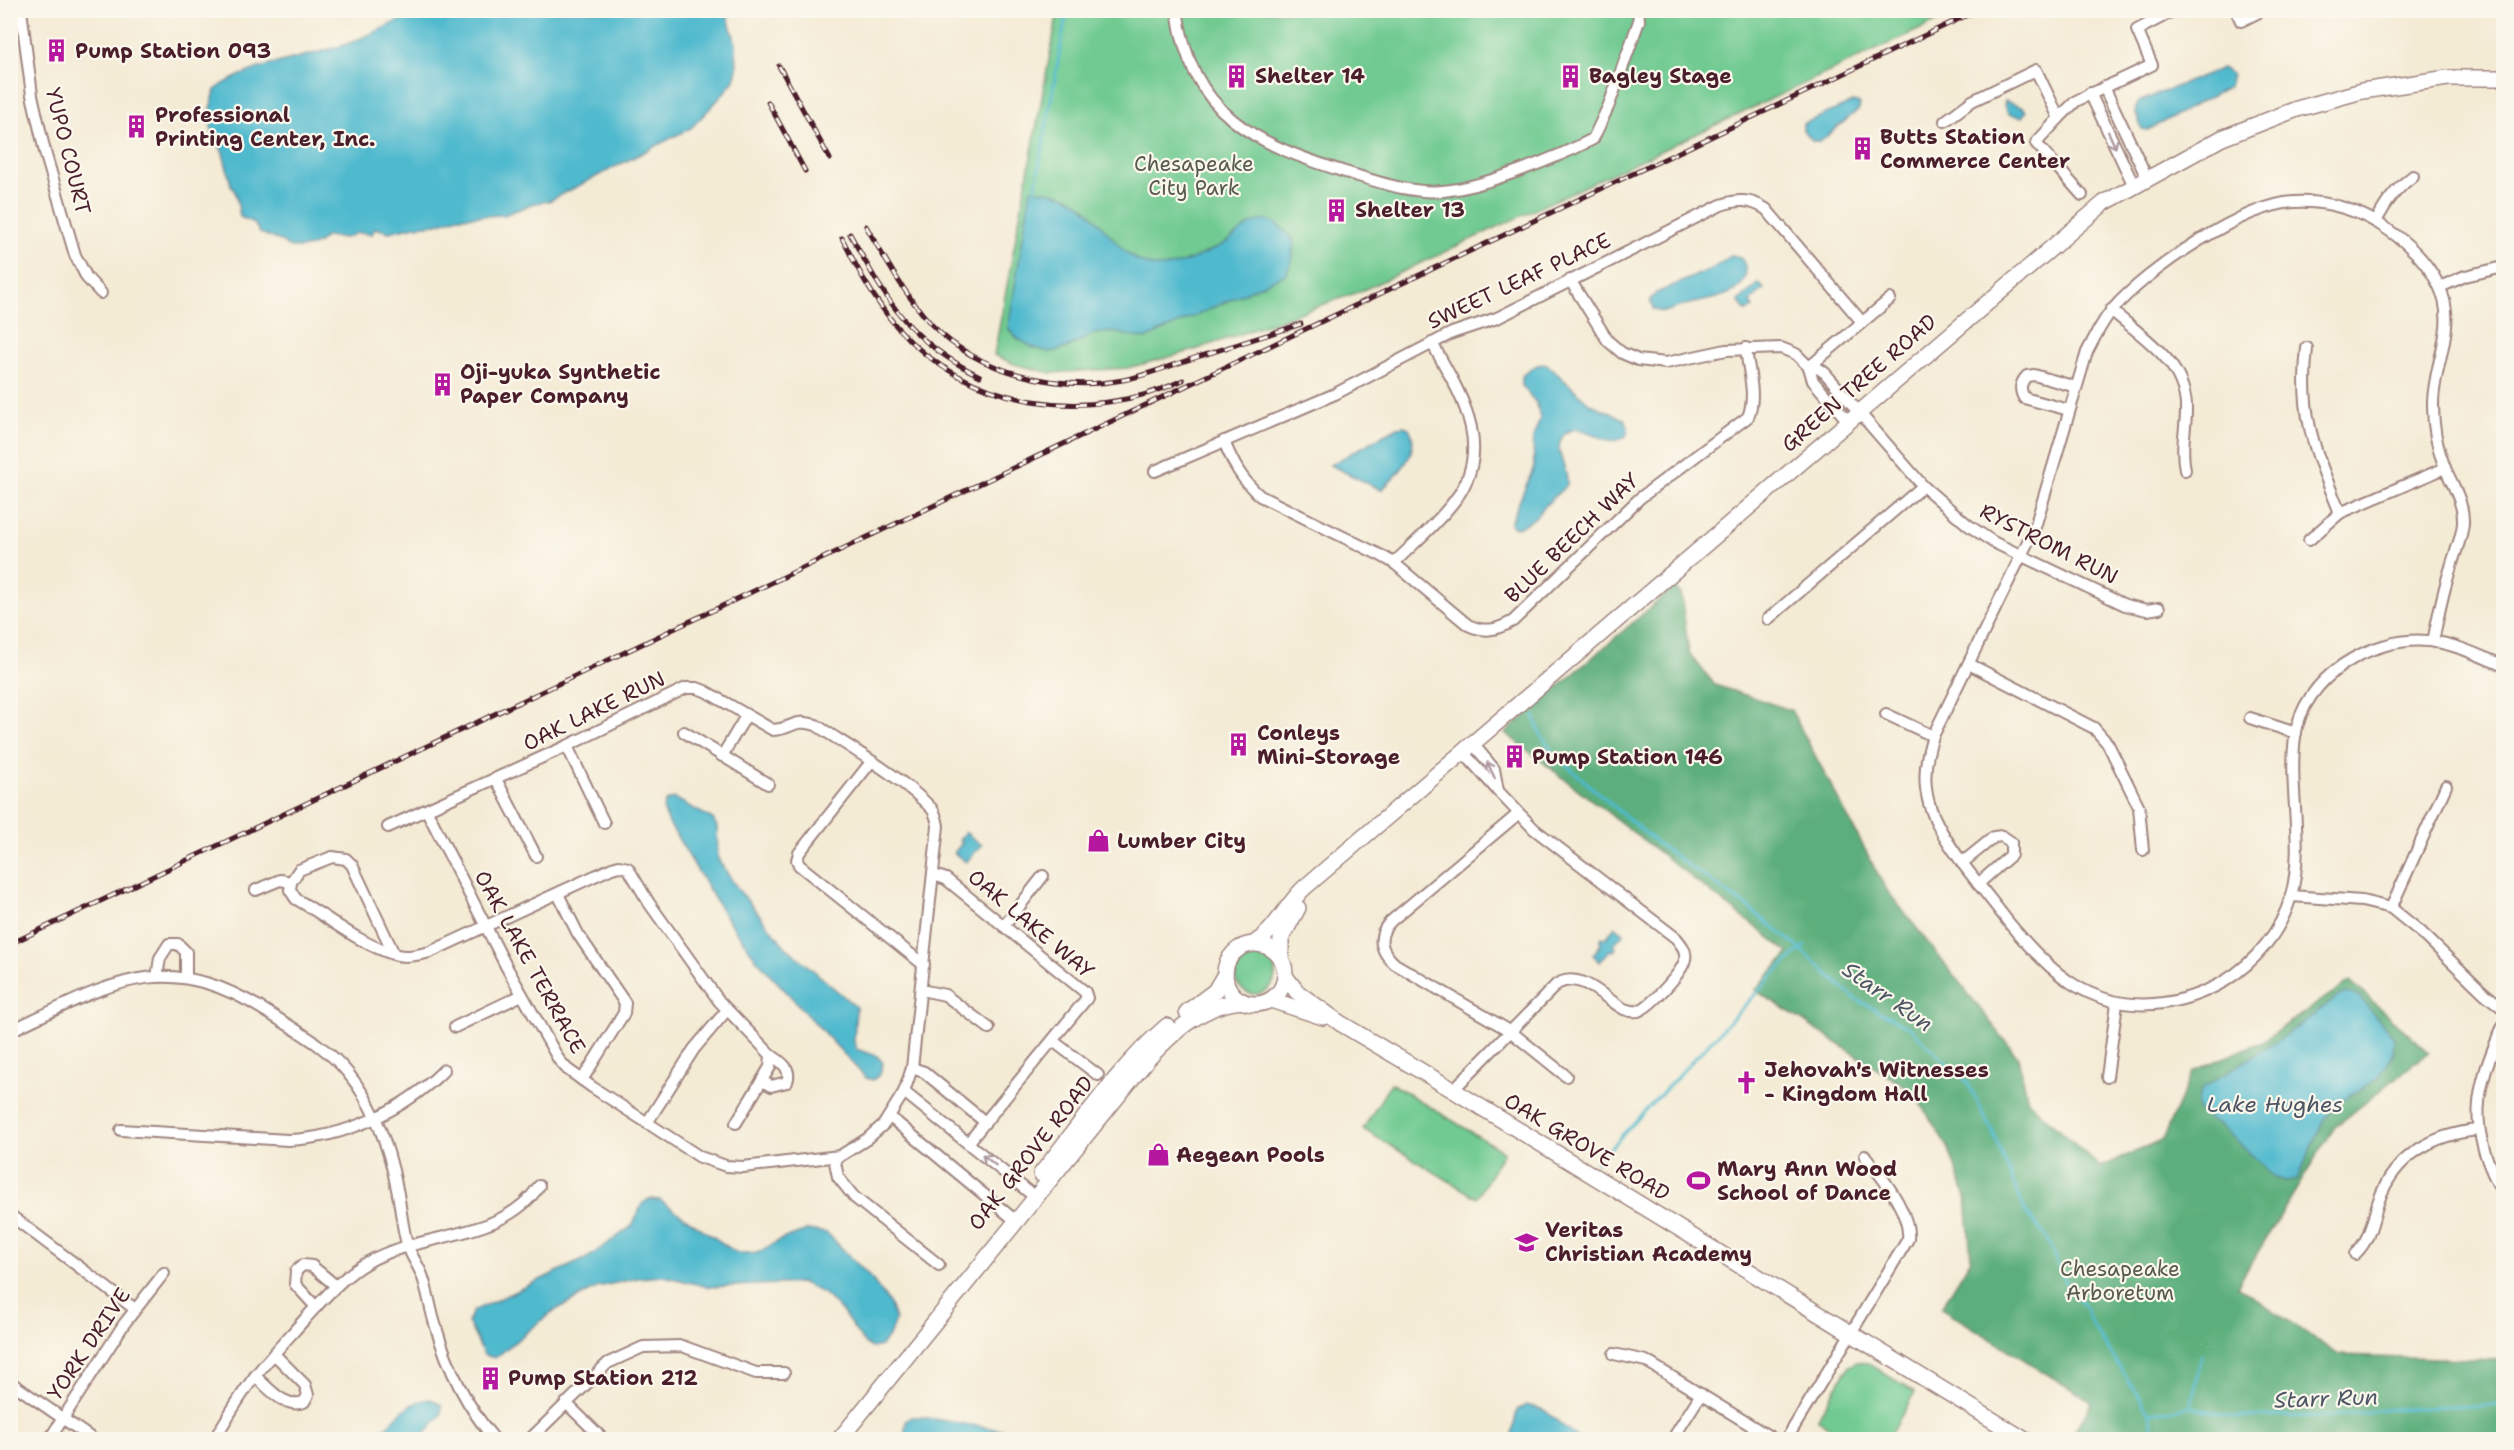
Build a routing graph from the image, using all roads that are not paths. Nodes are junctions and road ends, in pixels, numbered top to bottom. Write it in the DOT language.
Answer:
graph roads {
  1 [pos="21,10"];
  2 [pos="1177,10"];
  3 [pos="1638,10"];
  4 [pos="2175,10"];
  5 [pos="2236,10"];
  6 [pos="2263,10"];
  7 [pos="2504,78"];
  8 [pos="2104,87"];
  9 [pos="2090,93"];
  10 [pos="2059,118"];
  11 [pos="1945,121"];
  12 [pos="2413,176"];
  13 [pos="2140,182"];
  14 [pos="2082,195"];
  15 [pos="2376,222"];
  16 [pos="2504,267"];
  17 [pos="1570,280"];
  18 [pos="2440,287"];
  19 [pos="101,293"];
  20 [pos="1890,299"];
  21 [pos="2111,310"];
  22 [pos="1862,322"];
  23 [pos="1432,344"];
  24 [pos="1746,348"];
  25 [pos="2307,348"];
  26 [pos="1809,367"];
  27 [pos="2076,387"];
  28 [pos="2068,410"];
  29 [pos="1854,416"];
  30 [pos="1224,441"];
  31 [pos="2445,468"];
  32 [pos="2185,470"];
  33 [pos="1155,471"];
  34 [pos="1923,486"];
  35 [pos="2340,513"];
  36 [pos="2309,540"];
  37 [pos="2020,555"];
  38 [pos="1394,563"];
  39 [pos="2159,608"];
  40 [pos="1768,619"];
  41 [pos="2433,642"];
  42 [pos="1969,664"];
  43 [pos="2504,666"];
  44 [pos="1886,714"];
  45 [pos="746,716"];
  46 [pos="2250,718"];
  47 [pos="684,732"];
  48 [pos="2296,733"];
  49 [pos="1933,736"];
  50 [pos="567,746"];
  51 [pos="1468,749"];
  52 [pos="722,756"];
  53 [pos="871,762"];
  54 [pos="496,779"];
  55 [pos="768,784"];
  56 [pos="2446,786"];
  57 [pos="427,811"];
  58 [pos="1518,814"];
  59 [pos="604,823"];
  60 [pos="388,827"];
  61 [pos="2143,850"];
  62 [pos="536,856"];
  63 [pos="1962,863"];
  64 [pos="934,875"];
  65 [pos="1321,875"];
  66 [pos="1043,876"];
  67 [pos="291,882"];
  68 [pos="1978,884"];
  69 [pos="256,890"];
  70 [pos="558,894"];
  71 [pos="2291,896"];
  72 [pos="2391,908"];
  73 [pos="1004,926"];
  74 [pos="487,927"];
  75 [pos="1255,944"];
  76 [pos="394,954"];
  77 [pos="1281,957"];
  78 [pos="924,965"];
  79 [pos="1225,974"];
  80 [pos="1285,976"];
  81 [pos="157,977"];
  82 [pos="186,978"];
  83 [pos="921,990"];
  84 [pos="522,995"];
  85 [pos="1271,1000"];
  86 [pos="1242,1001"];
  87 [pos="2117,1003"];
  88 [pos="2504,1009"];
  89 [pos="726,1010"];
  90 [pos="1340,1023"];
  91 [pos="2504,1024"];
  92 [pos="455,1027"];
  93 [pos="989,1028"];
  94 [pos="10,1031"];
  95 [pos="1510,1031"];
  96 [pos="1053,1041"];
  97 [pos="771,1055"];
  98 [pos="912,1068"];
  99 [pos="444,1070"];
  100 [pos="1098,1075"];
  101 [pos="1566,1076"];
  102 [pos="2107,1077"];
  103 [pos="582,1080"];
  104 [pos="762,1081"];
  105 [pos="1453,1090"];
  106 [pos="904,1092"];
  107 [pos="375,1117"];
  108 [pos="890,1117"];
  109 [pos="985,1122"];
  110 [pos="647,1123"];
  111 [pos="736,1123"];
  112 [pos="121,1130"];
  113 [pos="2479,1130"];
  114 [pos="968,1143"];
  115 [pos="1865,1156"];
  116 [pos="834,1157"];
  117 [pos="539,1186"];
  118 [pos="1031,1194"];
  119 [pos="2504,1195"];
  120 [pos="10,1215"];
  121 [pos="1012,1218"];
  122 [pos="408,1246"];
  123 [pos="2355,1254"];
  124 [pos="939,1264"];
  125 [pos="164,1273"];
  126 [pos="336,1286"];
  127 [pos="316,1306"];
  128 [pos="135,1310"];
  129 [pos="1852,1334"];
  130 [pos="274,1354"];
  131 [pos="1614,1354"];
  132 [pos="784,1373"];
  133 [pos="255,1376"];
  134 [pos="10,1382"];
  135 [pos="1701,1394"];
  136 [pos="566,1403"];
  137 [pos="63,1418"];
  138 [pos="49,1440"];
  139 [pos="94,1440"];
  140 [pos="214,1440"];
  141 [pos="495,1440"];
  142 [pos="529,1440"];
  143 [pos="604,1440"];
  144 [pos="839,1440"];
  145 [pos="1672,1440"];
  146 [pos="1775,1440"];
  147 [pos="1786,1440"];
  148 [pos="2025,1440"];
  1 -- 19 [label="street, YUPO COURT"];
  2 -- 3 [label="street"];
  4 -- 8 [label="street"];
  5 -- 6 [label="street"];
  7 -- 13 [label="street, GREEN TREE ROAD"];
  8 -- 9 [label="street"];
  8 -- 13 [label="street"];
  9 -- 10 [label="street"];
  9 -- 13 [label="street, one-way"];
  10 -- 11 [label="street"];
  10 -- 14 [label="street"];
  12 -- 15 [label="street"];
  13 -- 29 [label="street, GREEN TREE ROAD"];
  15 -- 18 [label="street"];
  15 -- 21 [label="street"];
  16 -- 18 [label="street"];
  17 -- 22 [label="street, SWEET LEAF PLACE"];
  17 -- 23 [label="street, SWEET LEAF PLACE"];
  17 -- 24 [label="street"];
  18 -- 31 [label="street"];
  20 -- 22 [label="street"];
  21 -- 27 [label="street"];
  21 -- 32 [label="street"];
  22 -- 26 [label="street"];
  23 -- 30 [label="street, SWEET LEAF PLACE"];
  23 -- 38 [label="street"];
  24 -- 26 [label="street"];
  24 -- 38 [label="street, BLUE BEECH WAY"];
  25 -- 35 [label="street"];
  26 -- 29 [label="street, RYSTROM RUN"];
  27 -- 28 [label="street"];
  27 -- 28 [label="street"];
  28 -- 37 [label="street"];
  29 -- 34 [label="street, RYSTROM RUN"];
  29 -- 51 [label="street, GREEN TREE ROAD"];
  30 -- 33 [label="street, SWEET LEAF PLACE"];
  30 -- 38 [label="street, BLUE BEECH WAY"];
  31 -- 35 [label="street"];
  31 -- 41 [label="street"];
  34 -- 37 [label="street, RYSTROM RUN"];
  34 -- 40 [label="street"];
  35 -- 36 [label="street"];
  37 -- 39 [label="street, RYSTROM RUN"];
  37 -- 42 [label="street"];
  41 -- 43 [label="street"];
  41 -- 48 [label="street"];
  42 -- 49 [label="street"];
  42 -- 61 [label="street"];
  44 -- 49 [label="street"];
  45 -- 50 [label="street, OAK LAKE RUN"];
  45 -- 52 [label="street"];
  45 -- 53 [label="street, OAK LAKE RUN"];
  46 -- 48 [label="street"];
  47 -- 52 [label="street"];
  48 -- 71 [label="street"];
  49 -- 63 [label="street"];
  50 -- 54 [label="street, OAK LAKE RUN"];
  50 -- 59 [label="street"];
  51 -- 58 [label="street"];
  51 -- 65 [label="street, GREEN TREE ROAD"];
  52 -- 55 [label="street"];
  53 -- 64 [label="street, OAK LAKE RUN"];
  53 -- 78 [label="street"];
  54 -- 57 [label="street, OAK LAKE RUN"];
  54 -- 62 [label="street"];
  56 -- 72 [label="street"];
  57 -- 60 [label="street, OAK LAKE RUN"];
  57 -- 74 [label="street, OAK LAKE TERRACE"];
  58 -- 95 [label="street"];
  58 -- 95 [label="street"];
  63 -- 68 [label="street"];
  63 -- 68 [label="street"];
  64 -- 73 [label="street, OAK LAKE WAY"];
  64 -- 78 [label="street, OAK LAKE RUN"];
  65 -- 75 [label="street, GREEN TREE ROAD"];
  65 -- 77 [label="street, GREEN TREE ROAD"];
  66 -- 73 [label="street"];
  67 -- 69 [label="street"];
  67 -- 76 [label="street"];
  67 -- 76 [label="street"];
  68 -- 87 [label="street"];
  70 -- 74 [label="street"];
  70 -- 89 [label="street"];
  70 -- 103 [label="street"];
  71 -- 72 [label="street"];
  71 -- 87 [label="street"];
  72 -- 88 [label="street"];
  73 -- 96 [label="street, OAK LAKE WAY"];
  74 -- 76 [label="street"];
  74 -- 84 [label="street, OAK LAKE TERRACE"];
  75 -- 77 [label="street"];
  75 -- 79 [label="street"];
  77 -- 80 [label="street"];
  78 -- 83 [label="street, OAK LAKE RUN"];
  79 -- 86 [label="street"];
  79 -- 118 [label="street, OAK GROVE ROAD"];
  80 -- 85 [label="street"];
  80 -- 90 [label="street, OAK GROVE ROAD"];
  81 -- 82 [label="street"];
  81 -- 82 [label="street"];
  81 -- 94 [label="street"];
  82 -- 107 [label="street"];
  83 -- 93 [label="street"];
  83 -- 98 [label="street, OAK LAKE RUN"];
  84 -- 92 [label="street"];
  84 -- 103 [label="street, OAK LAKE TERRACE"];
  85 -- 86 [label="street"];
  85 -- 90 [label="street, OAK GROVE ROAD"];
  86 -- 118 [label="street, OAK GROVE ROAD"];
  87 -- 102 [label="street"];
  89 -- 97 [label="street"];
  89 -- 110 [label="street"];
  90 -- 105 [label="street, OAK GROVE ROAD"];
  91 -- 113 [label="street"];
  95 -- 101 [label="street"];
  95 -- 105 [label="street"];
  96 -- 100 [label="street"];
  96 -- 109 [label="street, OAK LAKE WAY"];
  97 -- 104 [label="street"];
  97 -- 104 [label="street"];
  98 -- 106 [label="street, OAK LAKE RUN"];
  98 -- 109 [label="street"];
  99 -- 107 [label="street"];
  103 -- 110 [label="street, OAK LAKE TERRACE"];
  104 -- 111 [label="street"];
  105 -- 129 [label="street, OAK GROVE ROAD"];
  106 -- 108 [label="street, OAK LAKE TERRACE"];
  106 -- 114 [label="street"];
  107 -- 112 [label="street"];
  107 -- 122 [label="street"];
  108 -- 116 [label="street, OAK LAKE TERRACE"];
  108 -- 121 [label="street"];
  109 -- 114 [label="street, OAK LAKE WAY"];
  110 -- 116 [label="street, OAK LAKE TERRACE"];
  113 -- 119 [label="street"];
  113 -- 123 [label="street"];
  118 -- 114 [label="street, one-way"];
  115 -- 129 [label="street"];
  116 -- 124 [label="street"];
  117 -- 122 [label="street"];
  118 -- 121 [label="street, OAK GROVE ROAD"];
  120 -- 128 [label="street"];
  121 -- 144 [label="street, OAK GROVE ROAD"];
  122 -- 126 [label="street"];
  122 -- 141 [label="street"];
  125 -- 128 [label="street, YORK DRIVE"];
  126 -- 127 [label="street"];
  126 -- 127 [label="street"];
  127 -- 130 [label="street"];
  128 -- 137 [label="street, YORK DRIVE"];
  129 -- 147 [label="street"];
  129 -- 148 [label="street, OAK GROVE ROAD"];
  130 -- 133 [label="street"];
  130 -- 133 [label="street"];
  131 -- 135 [label="street"];
  132 -- 136 [label="street"];
  133 -- 140 [label="street"];
  134 -- 137 [label="street"];
  135 -- 145 [label="street"];
  135 -- 146 [label="street"];
  136 -- 142 [label="street"];
  136 -- 143 [label="street"];
  137 -- 138 [label="street, YORK DRIVE"];
  137 -- 139 [label="street"];
}
